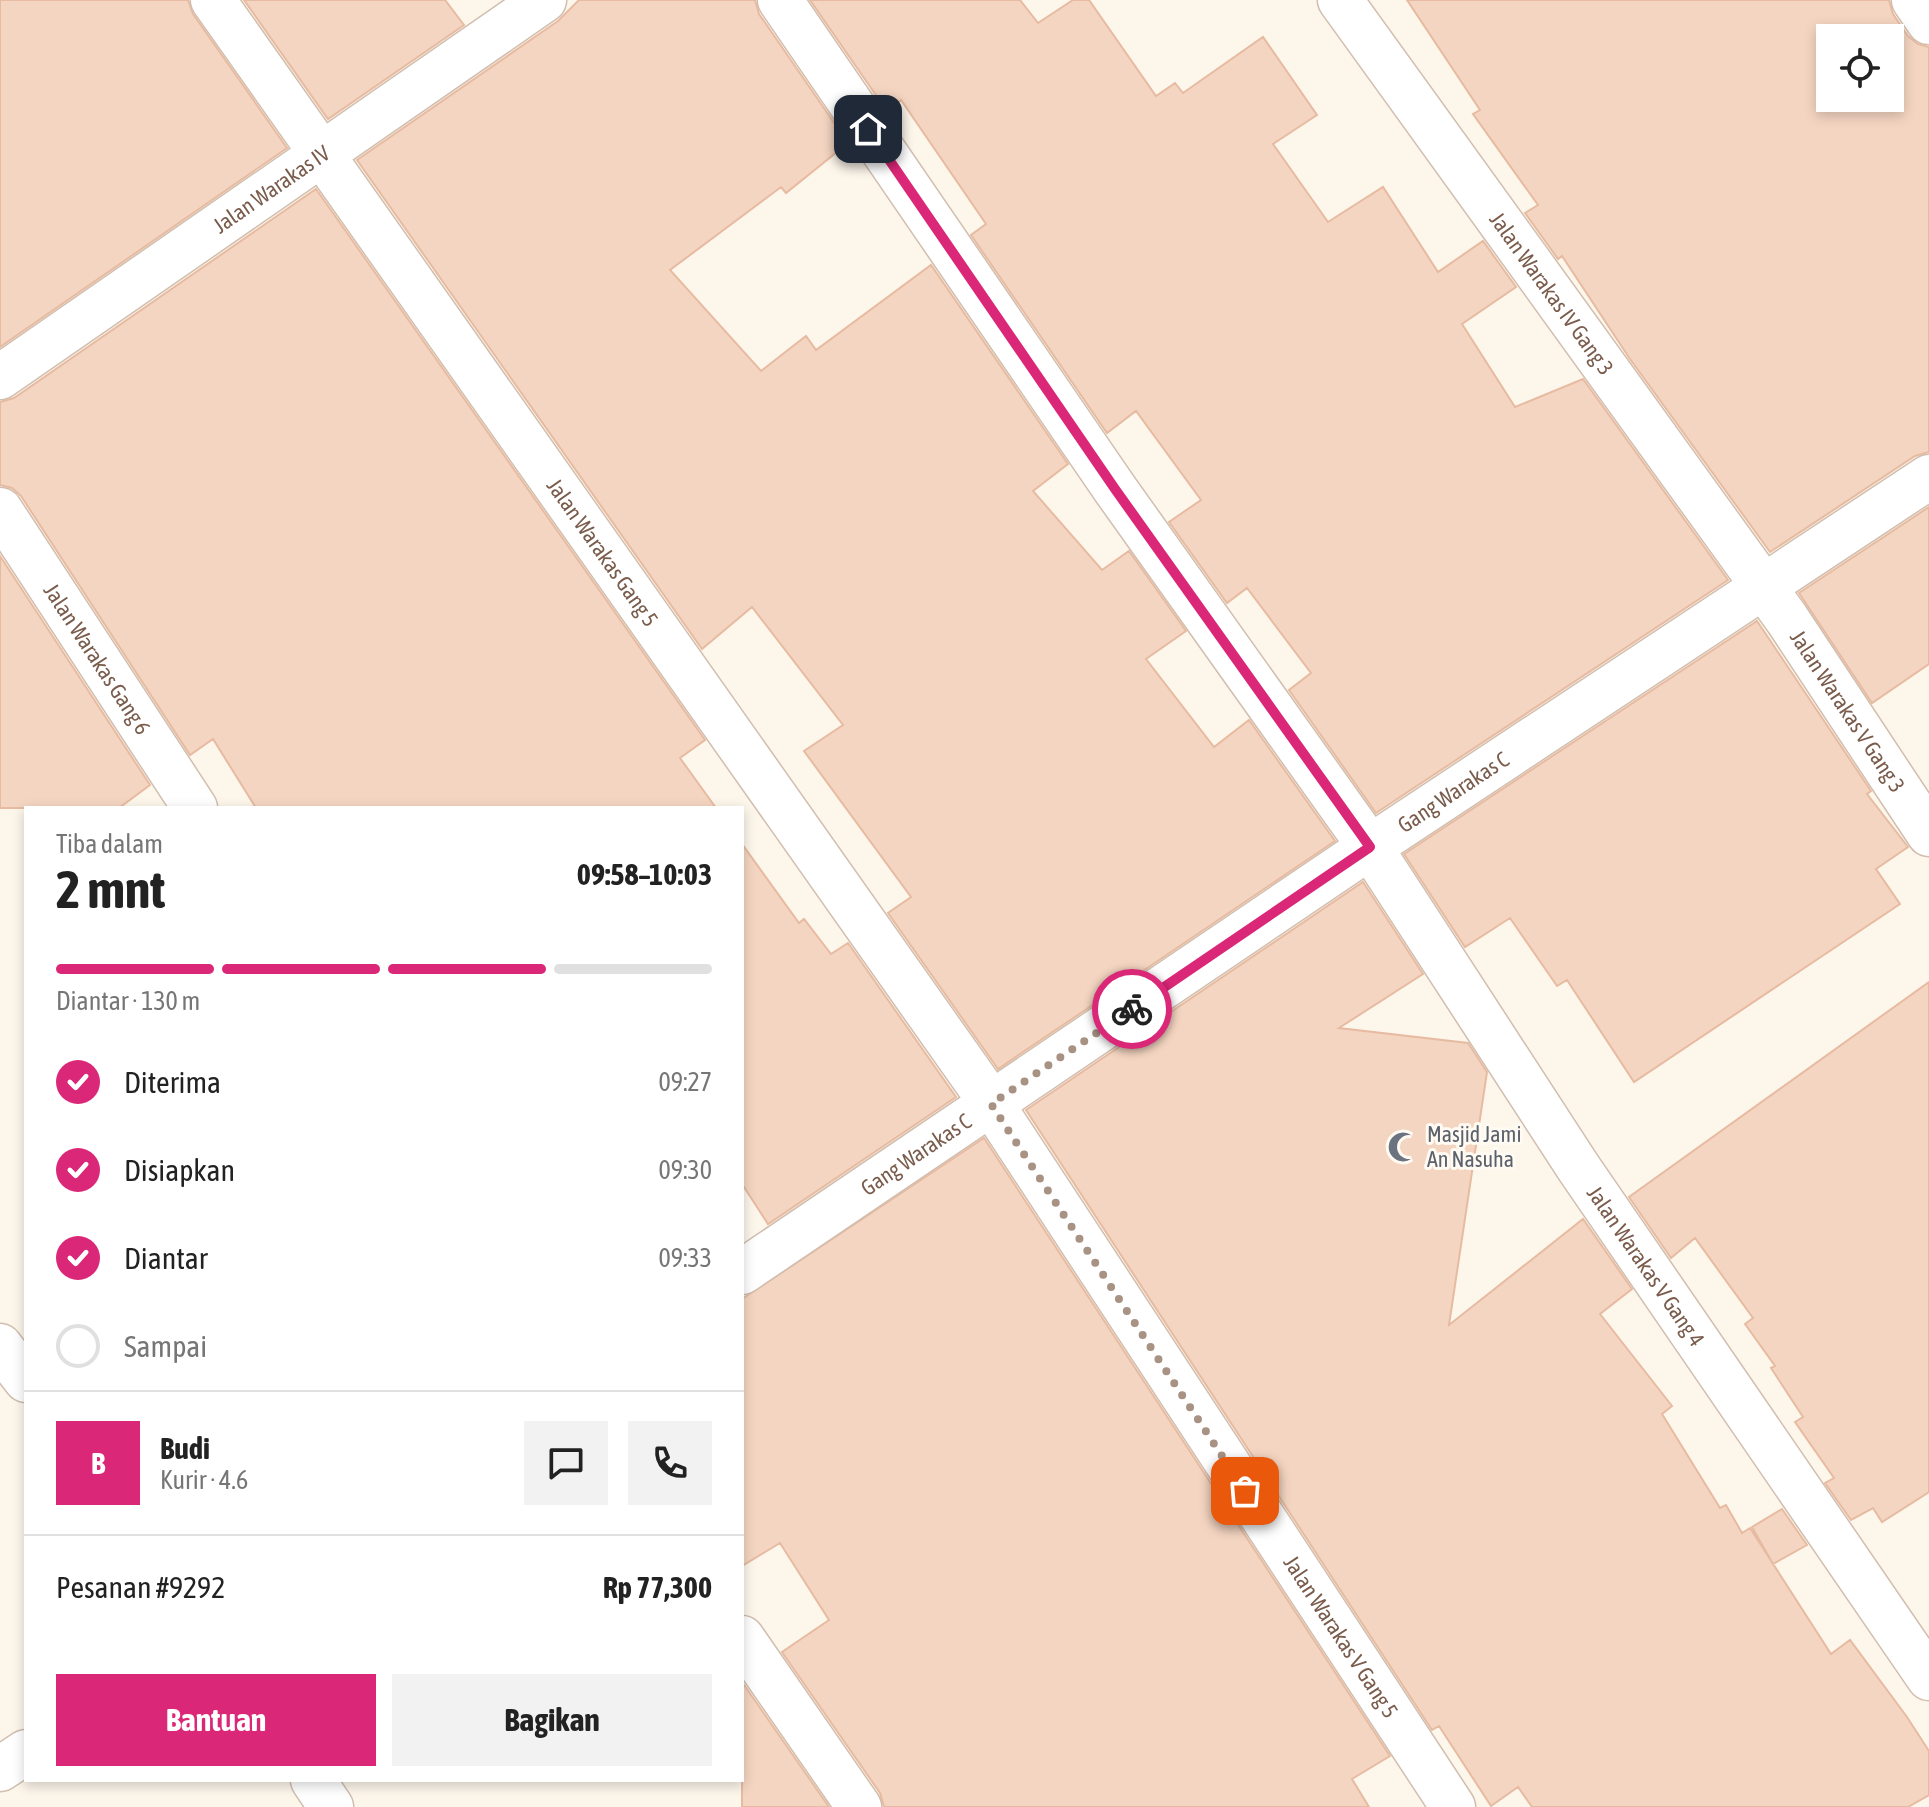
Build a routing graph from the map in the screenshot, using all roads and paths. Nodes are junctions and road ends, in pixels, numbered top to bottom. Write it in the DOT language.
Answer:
graph roads {
  1 [pos="213,0"];
  2 [pos="544,0"];
  3 [pos="780,0"];
  4 [pos="1340,0"];
  5 [pos="1914,0"];
  6 [pos="1929,22"];
  7 [pos="323,154"];
  8 [pos="0,377"];
  9 [pos="1929,477"];
  10 [pos="0,510"];
  11 [pos="1764,588"];
  12 [pos="194,806"];
  13 [pos="1929,834"];
  14 [pos="1370,847"];
  15 [pos="991,1104"];
  16 [pos="744,1271"];
  17 [pos="0,1346"];
  18 [pos="24,1377"];
  19 [pos="744,1641"];
  20 [pos="1929,1678"];
  21 [pos="24,1753"];
  22 [pos="0,1769"];
  23 [pos="314,1782"];
  24 [pos="331,1807"];
  25 [pos="859,1807"];
  26 [pos="1453,1807"];
  1 -- 7 [label="street, Jalan Warakas Gang 5"];
  2 -- 7 [label="street, Jalan Warakas IV"];
  3 -- 14 [label="street, Jalan Warakas V Gang 4"];
  4 -- 11 [label="street, Jalan Warakas IV Gang 3"];
  5 -- 6 [label="street"];
  7 -- 8 [label="street, Jalan Warakas IV"];
  7 -- 15 [label="street, Jalan Warakas Gang 5"];
  9 -- 11 [label="street, Gang Warakas C"];
  10 -- 12 [label="street, Jalan Warakas Gang 6"];
  11 -- 13 [label="street, Jalan Warakas V Gang 3"];
  11 -- 14 [label="street, Gang Warakas C"];
  14 -- 15 [label="street, Gang Warakas C"];
  14 -- 20 [label="street, Jalan Warakas V Gang 4"];
  15 -- 16 [label="street, Gang Warakas C"];
  15 -- 26 [label="street, Jalan Warakas V Gang 5"];
  17 -- 18 [label="street"];
  19 -- 25 [label="street"];
  21 -- 22 [label="street"];
  23 -- 24 [label="street"];
}
